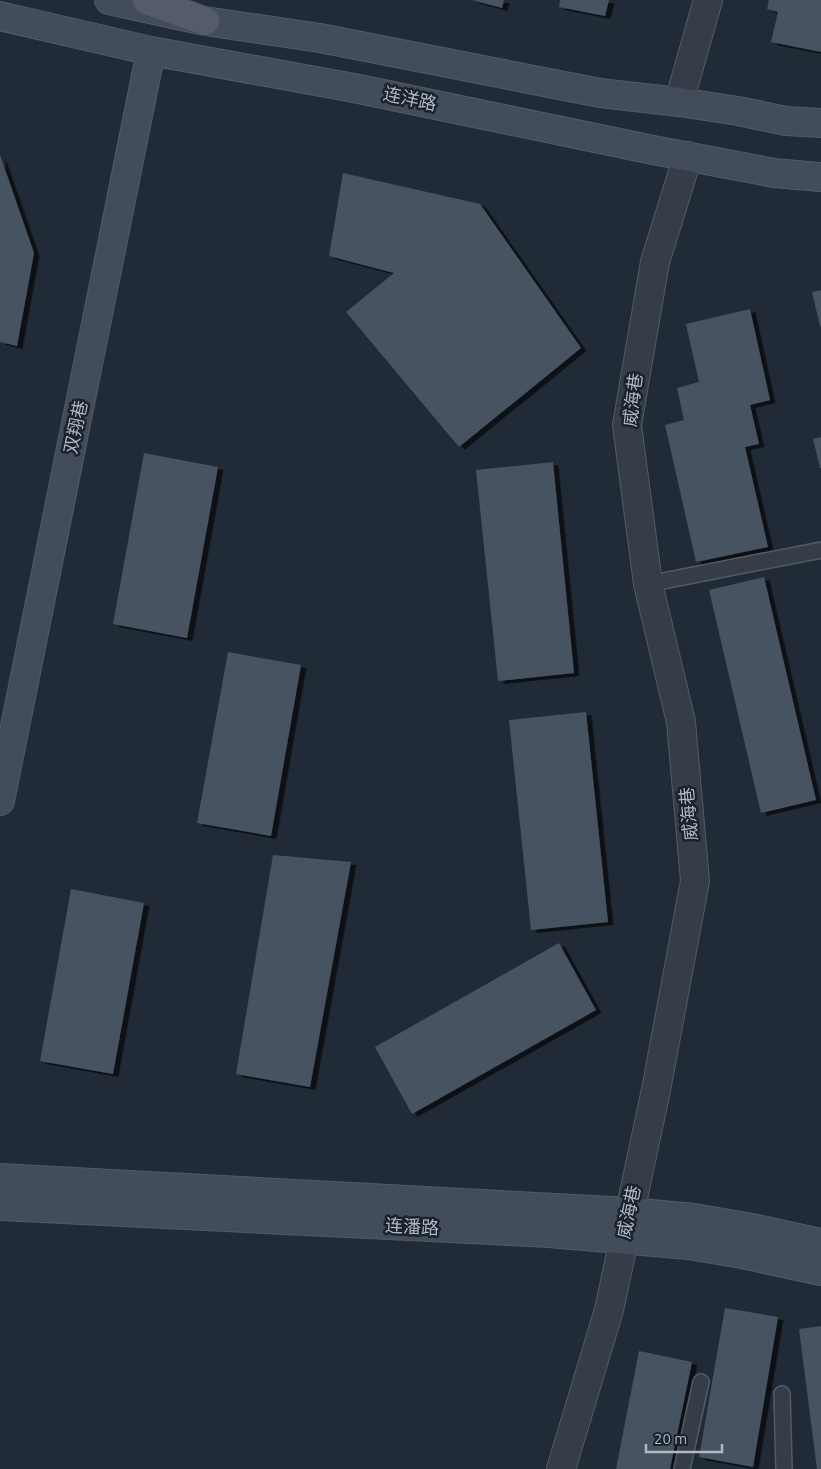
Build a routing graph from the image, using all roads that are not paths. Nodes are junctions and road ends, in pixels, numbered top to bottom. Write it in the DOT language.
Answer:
graph roads {
  1 [pos="110,0"];
  2 [pos="147,0"];
  3 [pos="708,0"];
  4 [pos="0,16"];
  5 [pos="205,21"];
  6 [pos="151,51"];
  7 [pos="679,102"];
  8 [pos="821,123"];
  9 [pos="688,156"];
  10 [pos="821,177"];
  11 [pos="821,550"];
  12 [pos="648,584"];
  13 [pos="0,802"];
  14 [pos="0,1178"];
  15 [pos="0,1206"];
  16 [pos="630,1212"];
  17 [pos="623,1239"];
  18 [pos="821,1243"];
  19 [pos="821,1271"];
  20 [pos="701,1382"];
  21 [pos="782,1394"];
  22 [pos="561,1469"];
  23 [pos="682,1469"];
  24 [pos="784,1469"];
  1 -- 5 [label="main road"];
  2 -- 5 [label="main road"];
  3 -- 7 [label="street"];
  4 -- 6 [label="main road, 连洋路"];
  5 -- 7 [label="main road"];
  6 -- 9 [label="main road, 连洋路"];
  6 -- 13 [label="main road, 双翔巷"];
  7 -- 8 [label="main road"];
  9 -- 10 [label="main road, 连洋路"];
  9 -- 12 [label="street, 威海巷"];
  11 -- 12 [label="lane"];
  12 -- 16 [label="street, 威海巷"];
  14 -- 16 [label="main road, 连潘路"];
  15 -- 17 [label="main road, 连潘路"];
  16 -- 17 [label="street, 威海巷"];
  16 -- 18 [label="main road, 连潘路"];
  17 -- 19 [label="main road, 连潘路"];
  17 -- 22 [label="street, 威海巷"];
  20 -- 23 [label="lane"];
  21 -- 24 [label="lane"];
}
